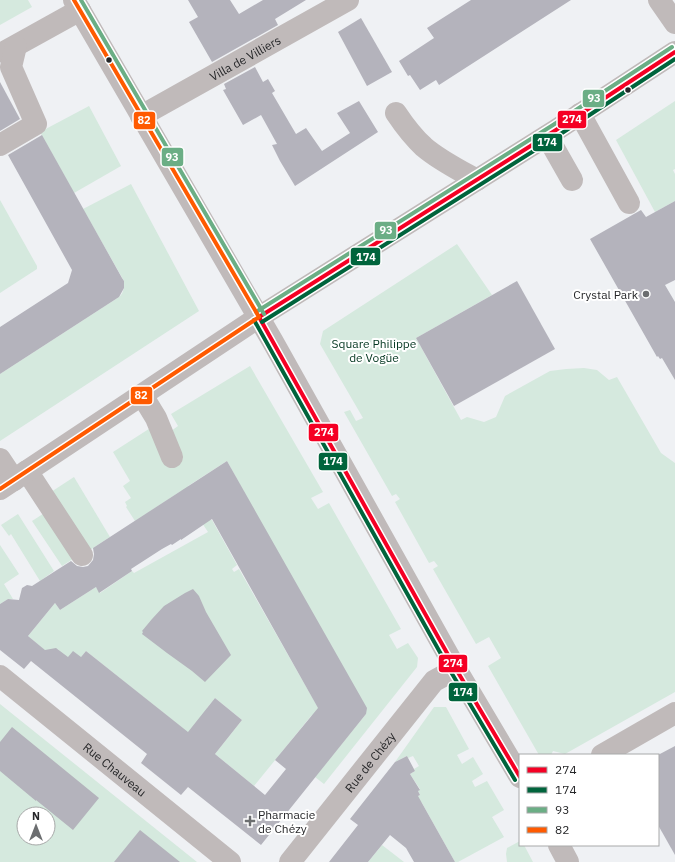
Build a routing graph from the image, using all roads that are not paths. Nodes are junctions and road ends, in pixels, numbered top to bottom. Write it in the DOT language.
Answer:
graph roads {
  1 [pos="348,0"];
  2 [pos="659,0"];
  3 [pos="75,4"];
  4 [pos="675,23"];
  5 [pos="5,47"];
  6 [pos="675,52"];
  7 [pos="396,113"];
  8 [pos="580,114"];
  9 [pos="141,116"];
  10 [pos="547,136"];
  11 [pos="0,145"];
  12 [pos="477,180"];
  13 [pos="572,180"];
  14 [pos="629,203"];
  15 [pos="259,317"];
  16 [pos="142,395"];
  17 [pos="172,458"];
  18 [pos="0,459"];
  19 [pos="13,480"];
  20 [pos="82,555"];
  21 [pos="456,669"];
  22 [pos="0,676"];
  23 [pos="675,713"];
  24 [pos="604,754"];
  25 [pos="519,775"];
  26 [pos="560,846"];
  27 [pos="230,862"];
  28 [pos="290,862"];
  29 [pos="568,862"];
  1 -- 9 [label="street, Villa de Villiers"];
  2 -- 4 [label="street"];
  3 -- 5 [label="street"];
  3 -- 9 [label="street"];
  5 -- 11 [label="street"];
  6 -- 8 [label="street"];
  7 -- 12 [label="street"];
  8 -- 10 [label="street"];
  8 -- 14 [label="street"];
  9 -- 15 [label="street"];
  10 -- 12 [label="street"];
  10 -- 13 [label="street"];
  12 -- 15 [label="street"];
  15 -- 16 [label="street"];
  15 -- 21 [label="street"];
  16 -- 17 [label="street"];
  16 -- 19 [label="street"];
  18 -- 19 [label="street"];
  19 -- 20 [label="street"];
  21 -- 25 [label="street"];
  21 -- 28 [label="street, Rue de Chézy"];
  22 -- 27 [label="street, Rue Chauveau"];
  23 -- 24 [label="street"];
  26 -- 29 [label="street"];
}
